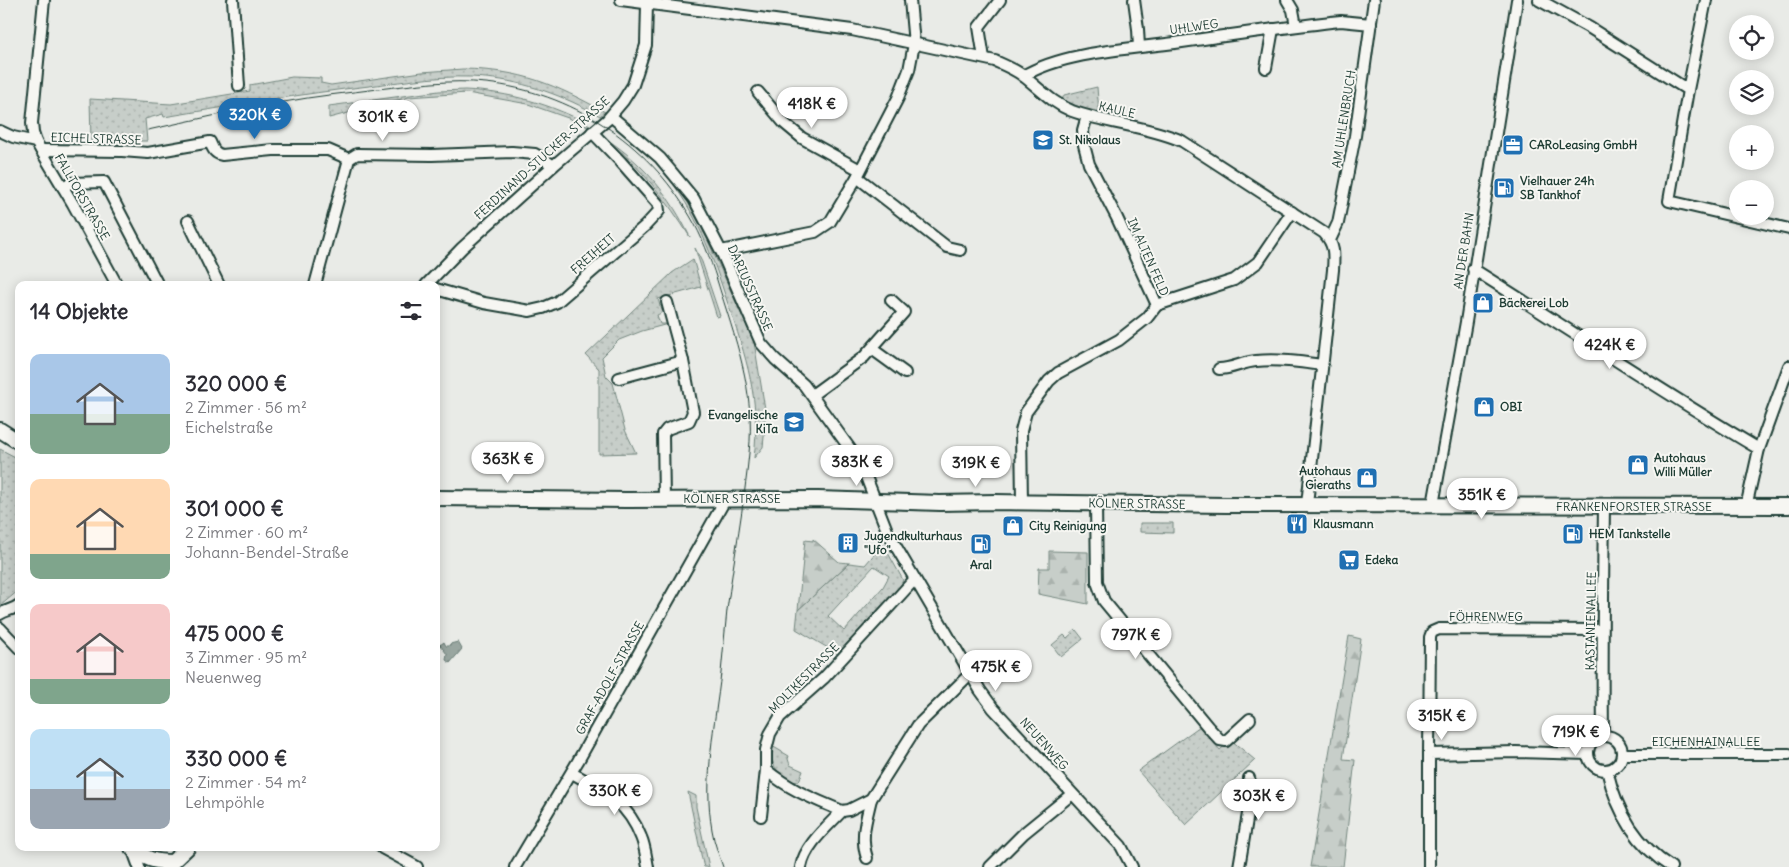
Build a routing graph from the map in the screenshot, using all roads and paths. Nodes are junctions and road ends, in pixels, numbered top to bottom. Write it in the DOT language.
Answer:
graph roads {
  1 [pos="44,0"];
  2 [pos="233,0"];
  3 [pos="621,0"];
  4 [pos="910,0"];
  5 [pos="1000,0"];
  6 [pos="1134,0"];
  7 [pos="1287,0"];
  8 [pos="1374,0"];
  9 [pos="1517,0"];
  10 [pos="1539,0"];
  11 [pos="1706,0"];
  12 [pos="647,4"];
  13 [pos="691,4"];
  14 [pos="1371,24"];
  15 [pos="1296,26"];
  16 [pos="1273,29"];
  17 [pos="914,44"];
  18 [pos="1139,47"];
  19 [pos="984,58"];
  20 [pos="1266,68"];
  21 [pos="1024,76"];
  22 [pos="239,86"];
  23 [pos="1688,90"];
  24 [pos="758,92"];
  25 [pos="611,116"];
  26 [pos="1087,116"];
  27 [pos="0,131"];
  28 [pos="592,132"];
  29 [pos="38,146"];
  30 [pos="349,159"];
  31 [pos="552,166"];
  32 [pos="858,174"];
  33 [pos="63,187"];
  34 [pos="1292,212"];
  35 [pos="188,221"];
  36 [pos="1789,230"];
  37 [pos="1330,240"];
  38 [pos="960,250"];
  39 [pos="721,251"];
  40 [pos="1473,269"];
  41 [pos="115,281"];
  42 [pos="156,281"];
  43 [pos="217,281"];
  44 [pos="316,281"];
  45 [pos="430,281"];
  46 [pos="440,290"];
  47 [pos="891,300"];
  48 [pos="666,302"];
  49 [pos="1157,306"];
  50 [pos="872,349"];
  51 [pos="683,361"];
  52 [pos="1322,365"];
  53 [pos="1789,366"];
  54 [pos="1219,369"];
  55 [pos="905,373"];
  56 [pos="619,378"];
  57 [pos="812,395"];
  58 [pos="0,430"];
  59 [pos="15,439"];
  60 [pos="1759,449"];
  61 [pos="440,498"];
  62 [pos="664,499"];
  63 [pos="724,500"];
  64 [pos="875,500"];
  65 [pos="1022,502"];
  66 [pos="1096,504"];
  67 [pos="1307,504"];
  68 [pos="1359,505"];
  69 [pos="1433,505"];
  70 [pos="1604,506"];
  71 [pos="1789,506"];
  72 [pos="1746,507"];
  73 [pos="914,580"];
  74 [pos="15,608"];
  75 [pos="0,614"];
  76 [pos="0,628"];
  77 [pos="1602,630"];
  78 [pos="15,644"];
  79 [pos="970,674"];
  80 [pos="1250,719"];
  81 [pos="1603,736"];
  82 [pos="1429,754"];
  83 [pos="1588,754"];
  84 [pos="1622,754"];
  85 [pos="1789,754"];
  86 [pos="766,770"];
  87 [pos="1607,770"];
  88 [pos="572,773"];
  89 [pos="1249,778"];
  90 [pos="1072,794"];
  91 [pos="871,799"];
  92 [pos="842,811"];
  93 [pos="761,816"];
  94 [pos="133,851"];
  95 [pos="136,851"];
  96 [pos="184,851"];
  97 [pos="388,851"];
  98 [pos="867,858"];
  99 [pos="170,865"];
  100 [pos="991,866"];
  101 [pos="139,867"];
  102 [pos="417,867"];
  103 [pos="515,867"];
  104 [pos="648,867"];
  105 [pos="801,867"];
  106 [pos="1132,867"];
  107 [pos="1239,867"];
  108 [pos="1429,867"];
  109 [pos="1671,867"];
  1 -- 29 [label="street, FALLTORSTRASSE"];
  2 -- 22 [label="street"];
  3 -- 12 [label="street, KAULE"];
  4 -- 17 [label="street"];
  5 -- 19 [label="street"];
  6 -- 18 [label="street"];
  7 -- 15 [label="street"];
  8 -- 14 [label="street, AM UHLENBRUCH"];
  9 -- 40 [label="street, AN DER BAHN"];
  10 -- 23 [label="street"];
  11 -- 23 [label="street"];
  12 -- 13 [label="street, KAULE"];
  12 -- 25 [label="street, FERDINAND-STUCKER-STRASSE"];
  13 -- 17 [label="street, KAULE"];
  14 -- 15 [label="street, UHLWEG"];
  14 -- 37 [label="street, AM UHLENBRUCH"];
  15 -- 16 [label="street, UHLWEG"];
  16 -- 18 [label="street, UHLWEG"];
  16 -- 20 [label="street"];
  17 -- 19 [label="street, KAULE"];
  17 -- 32 [label="street"];
  18 -- 21 [label="street, UHLWEG"];
  19 -- 21 [label="street, KAULE"];
  21 -- 26 [label="street, KAULE"];
  23 -- 36 [label="street"];
  24 -- 32 [label="street"];
  25 -- 28 [label="street, FERDINAND-STUCKER-STRASSE"];
  25 -- 39 [label="street, DARIUSSTRASSE"];
  26 -- 34 [label="street, KAULE"];
  26 -- 49 [label="street, IM ALTEN FELD"];
  27 -- 29 [label="street, EICHELSTRASSE"];
  28 -- 31 [label="street, FERDINAND-STUCKER-STRASSE"];
  28 -- 46 [label="street, FREIHEIT"];
  29 -- 30 [label="street, EICHELSTRASSE"];
  29 -- 33 [label="street, FALLTORSTRASSE"];
  30 -- 31 [label="street"];
  30 -- 44 [label="street"];
  31 -- 45 [label="street, FERDINAND-STUCKER-STRASSE"];
  32 -- 38 [label="street"];
  32 -- 39 [label="street"];
  33 -- 41 [label="street, FALLTORSTRASSE"];
  33 -- 42 [label="street"];
  34 -- 37 [label="street, KAULE"];
  34 -- 49 [label="street"];
  35 -- 43 [label="street"];
  37 -- 52 [label="street"];
  39 -- 57 [label="street, DARIUSSTRASSE"];
  40 -- 60 [label="street"];
  40 -- 69 [label="street, AN DER BAHN"];
  47 -- 50 [label="street"];
  48 -- 51 [label="street"];
  49 -- 65 [label="street, IM ALTEN FELD"];
  50 -- 55 [label="street"];
  50 -- 57 [label="street"];
  51 -- 56 [label="street"];
  51 -- 62 [label="street"];
  52 -- 54 [label="street"];
  52 -- 67 [label="street"];
  53 -- 60 [label="street"];
  57 -- 64 [label="street, DARIUSSTRASSE"];
  58 -- 59 [label="main road"];
  60 -- 72 [label="street"];
  61 -- 62 [label="main road, KÖLNER STRASSE"];
  62 -- 63 [label="main road, KÖLNER STRASSE"];
  63 -- 64 [label="main road, KÖLNER STRASSE"];
  63 -- 88 [label="street, GRAF-ADOLF-STRASSE"];
  64 -- 65 [label="main road, KÖLNER STRASSE"];
  64 -- 73 [label="street, NEUENWEG"];
  65 -- 66 [label="main road, KÖLNER STRASSE"];
  66 -- 67 [label="main road, KÖLNER STRASSE"];
  66 -- 80 [label="street"];
  67 -- 68 [label="main road, KÖLNER STRASSE"];
  68 -- 69 [label="main road, FRANKENFORSTER STRASSE"];
  69 -- 70 [label="main road, FRANKENFORSTER STRASSE"];
  70 -- 72 [label="main road, FRANKENFORSTER STRASSE"];
  70 -- 77 [label="street, KASTANIENALLEE"];
  71 -- 72 [label="main road, FRANKENFORSTER STRASSE"];
  73 -- 79 [label="street, NEUENWEG"];
  73 -- 86 [label="street, MOLTKESTRASSE"];
  74 -- 75 [label="street"];
  76 -- 78 [label="street"];
  77 -- 81 [label="street, KASTANIENALLEE"];
  77 -- 82 [label="street, FÖHRENWEG"];
  79 -- 90 [label="street, NEUENWEG"];
  79 -- 91 [label="street"];
  81 -- 83 [label="street"];
  81 -- 84 [label="street"];
  82 -- 83 [label="street"];
  82 -- 108 [label="street"];
  83 -- 87 [label="street"];
  84 -- 85 [label="street, EICHENHAINALLEE"];
  84 -- 87 [label="street"];
  86 -- 92 [label="street"];
  86 -- 93 [label="street, MOLTKESTRASSE"];
  87 -- 109 [label="street"];
  88 -- 103 [label="street, GRAF-ADOLF-STRASSE"];
  88 -- 104 [label="street"];
  89 -- 107 [label="street"];
  90 -- 100 [label="street"];
  90 -- 106 [label="street, NEUENWEG"];
  91 -- 92 [label="street"];
  91 -- 98 [label="street"];
  92 -- 105 [label="street"];
  94 -- 101 [label="street"];
  95 -- 99 [label="main road"];
  96 -- 99 [label="main road"];
  97 -- 102 [label="street"];
}
